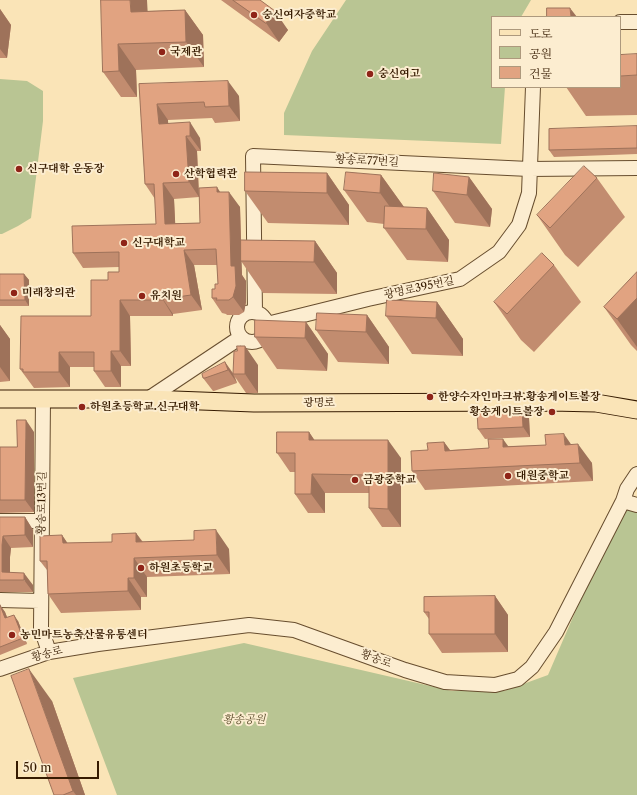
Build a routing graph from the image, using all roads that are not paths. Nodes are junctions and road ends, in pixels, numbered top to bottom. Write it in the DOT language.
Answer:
graph roads {
  1 [pos="621,22"];
  2 [pos="637,22"];
  3 [pos="533,88"];
  4 [pos="529,168"];
  5 [pos="637,168"];
  6 [pos="255,312"];
  7 [pos="267,324"];
  8 [pos="241,337"];
  9 [pos="148,399"];
  10 [pos="0,400"];
  11 [pos="43,400"];
  12 [pos="637,410"];
  13 [pos="637,474"];
  14 [pos="630,503"];
  15 [pos="0,521"];
  16 [pos="41,521"];
  17 [pos="0,600"];
  18 [pos="40,601"];
  19 [pos="49,652"];
  20 [pos="0,669"];
  1 -- 2 [label="street"];
  3 -- 4 [label="street, 광명로395번길"];
  4 -- 5 [label="street, 황송로77번길"];
  4 -- 6 [label="street, 황송로77번길"];
  4 -- 7 [label="street, 광명로395번길"];
  6 -- 7 [label="street"];
  6 -- 8 [label="street"];
  7 -- 8 [label="street"];
  8 -- 9 [label="street"];
  9 -- 11 [label="main road, 광명로"];
  9 -- 12 [label="main road, 광명로"];
  10 -- 11 [label="main road, 광명로"];
  11 -- 16 [label="street, 황송로13번길"];
  13 -- 14 [label="street, 황송로"];
  14 -- 19 [label="street, 황송로"];
  15 -- 16 [label="street"];
  16 -- 18 [label="street, 황송로13번길"];
  17 -- 18 [label="street"];
  18 -- 19 [label="street, 황송로13번길"];
  19 -- 20 [label="street, 황송로"];
}
